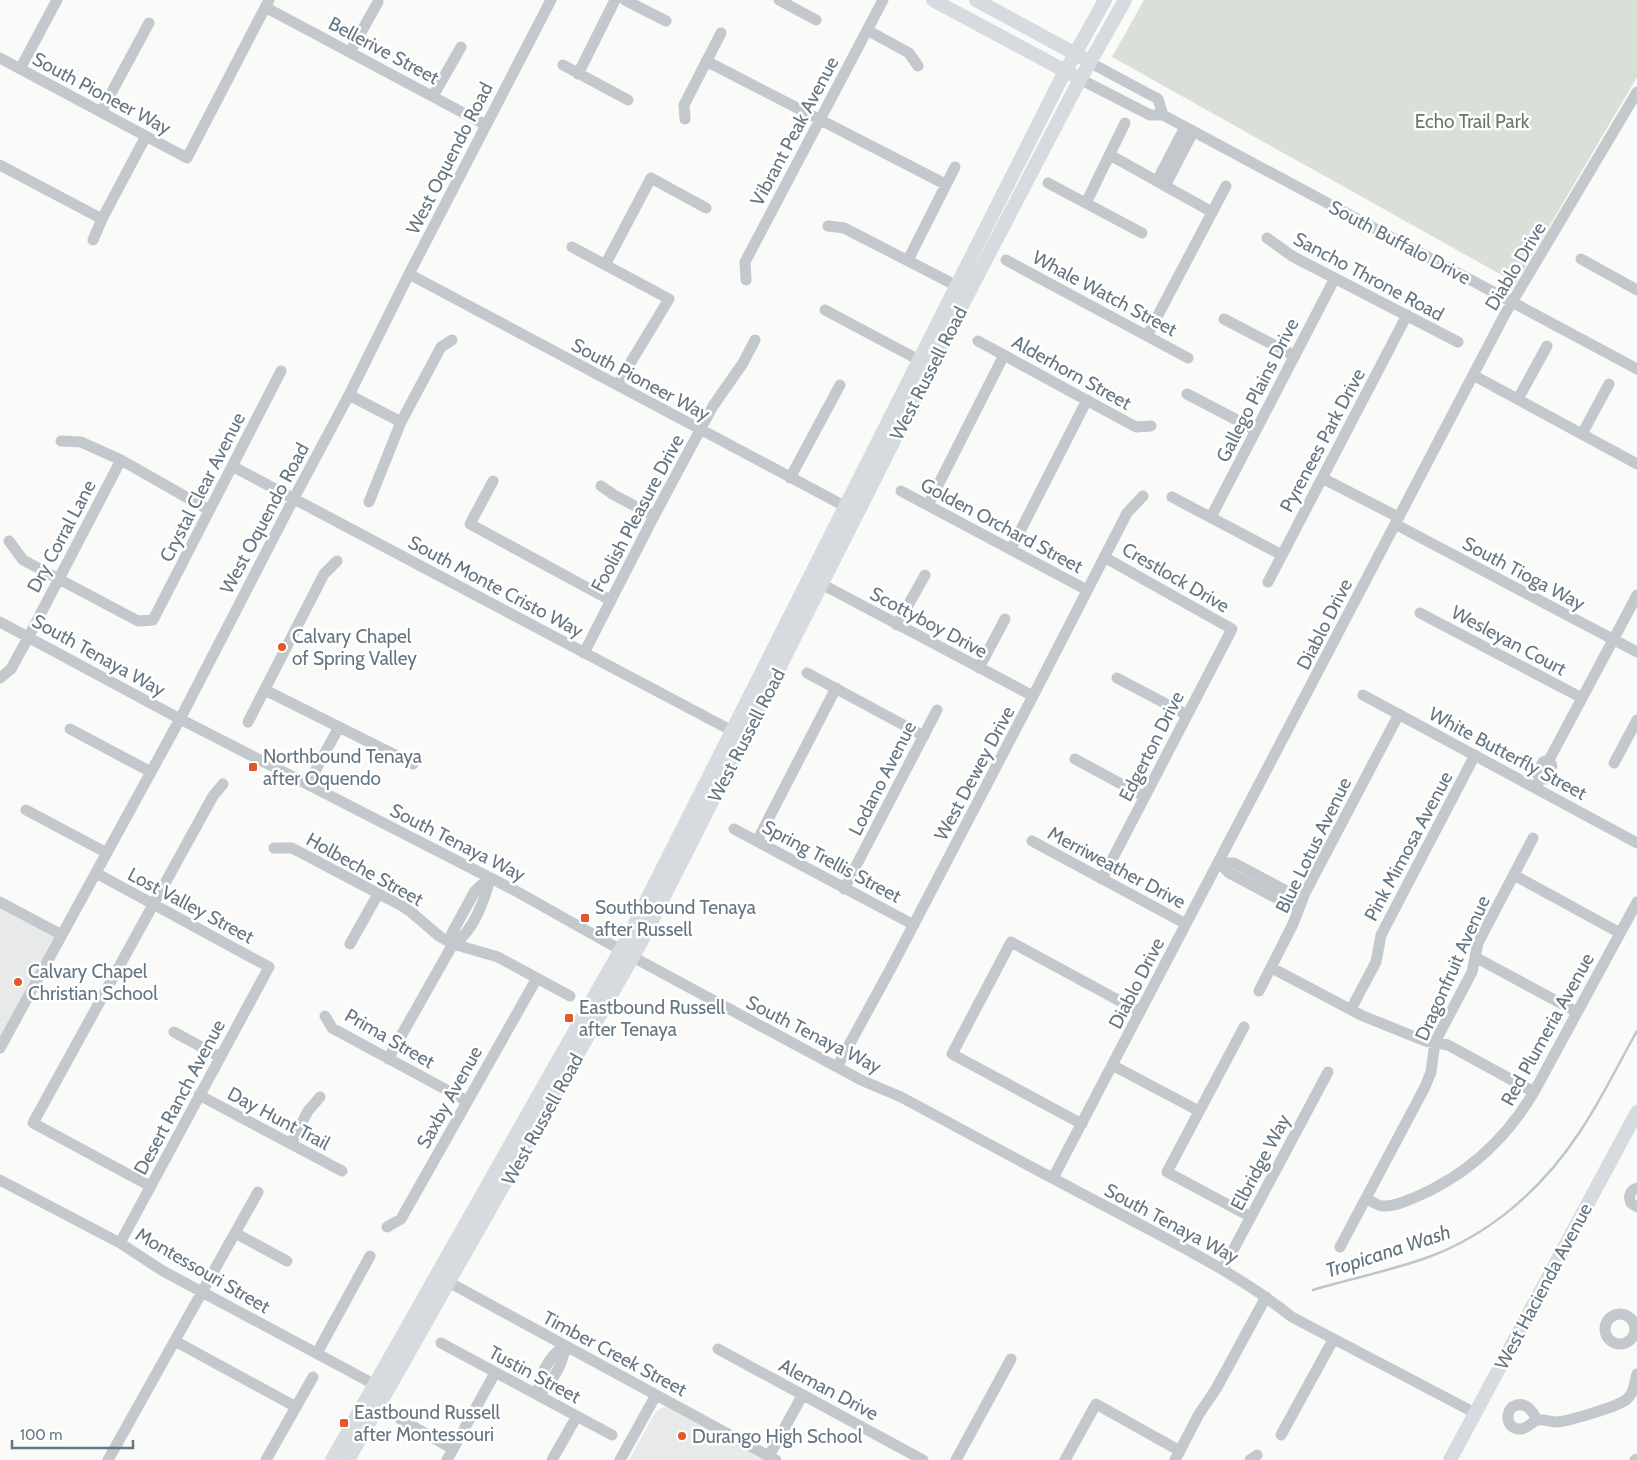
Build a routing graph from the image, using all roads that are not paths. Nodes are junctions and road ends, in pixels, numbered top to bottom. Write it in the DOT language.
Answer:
graph roads {
  1 [pos="57,0"];
  2 [pos="551,0"];
  3 [pos="615,0"];
  4 [pos="625,0"];
  5 [pos="779,0"];
  6 [pos="883,0"];
  7 [pos="933,0"];
  8 [pos="976,0"];
  9 [pos="1105,0"];
  10 [pos="1125,0"];
  11 [pos="378,2"];
  12 [pos="267,4"];
  13 [pos="816,20"];
  14 [pos="666,21"];
  15 [pos="149,23"];
  16 [pos="867,30"];
  17 [pos="721,33"];
  18 [pos="461,47"];
  19 [pos="350,52"];
  20 [pos="1074,54"];
  21 [pos="0,58"];
  22 [pos="706,61"];
  23 [pos="1090,62"];
  24 [pos="563,66"];
  25 [pos="918,66"];
  26 [pos="20,69"];
  27 [pos="1066,71"];
  28 [pos="578,74"];
  29 [pos="1080,79"];
  30 [pos="1637,92"];
  31 [pos="433,96"];
  32 [pos="628,100"];
  33 [pos="101,112"];
  34 [pos="1164,115"];
  35 [pos="685,119"];
  36 [pos="819,120"];
  37 [pos="1125,123"];
  38 [pos="486,125"];
  39 [pos="1189,129"];
  40 [pos="146,136"];
  41 [pos="1110,155"];
  42 [pos="0,165"];
  43 [pos="955,167"];
  44 [pos="1048,183"];
  45 [pos="1161,183"];
  46 [pos="945,184"];
  47 [pos="1226,186"];
  48 [pos="1086,203"];
  49 [pos="706,208"];
  50 [pos="1212,212"];
  51 [pos="102,219"];
  52 [pos="828,226"];
  53 [pos="1142,233"];
  54 [pos="1267,238"];
  55 [pos="93,240"];
  56 [pos="572,247"];
  57 [pos="908,260"];
  58 [pos="1006,260"];
  59 [pos="1581,260"];
  60 [pos="605,264"];
  61 [pos="409,274"];
  62 [pos="1335,278"];
  63 [pos="746,280"];
  64 [pos="963,289"];
  65 [pos="1637,290"];
  66 [pos="1514,302"];
  67 [pos="825,310"];
  68 [pos="1406,315"];
  69 [pos="1224,319"];
  70 [pos="1147,336"];
  71 [pos="452,340"];
  72 [pos="755,340"];
  73 [pos="978,341"];
  74 [pos="1458,342"];
  75 [pos="1547,346"];
  76 [pos="1004,355"];
  77 [pos="1295,356"];
  78 [pos="1188,358"];
  79 [pos="920,360"];
  80 [pos="1637,369"];
  81 [pos="281,371"];
  82 [pos="1474,375"];
  83 [pos="1609,384"];
  84 [pos="617,385"];
  85 [pos="840,385"];
  86 [pos="1187,394"];
  87 [pos="349,395"];
  88 [pos="1518,399"];
  89 [pos="1087,400"];
  90 [pos="401,422"];
  91 [pos="1151,426"];
  92 [pos="700,430"];
  93 [pos="1256,430"];
  94 [pos="1582,434"];
  95 [pos="61,441"];
  96 [pos="120,460"];
  97 [pos="1637,464"];
  98 [pos="232,466"];
  99 [pos="790,478"];
  100 [pos="1322,478"];
  101 [pos="493,481"];
  102 [pos="601,486"];
  103 [pos="901,491"];
  104 [pos="1143,496"];
  105 [pos="1172,497"];
  106 [pos="294,498"];
  107 [pos="369,502"];
  108 [pos="928,505"];
  109 [pos="845,507"];
  110 [pos="210,510"];
  111 [pos="858,514"];
  112 [pos="654,516"];
  113 [pos="1211,517"];
  114 [pos="1396,521"];
  115 [pos="9,541"];
  116 [pos="1011,549"];
  117 [pos="1282,555"];
  118 [pos="1104,556"];
  119 [pos="337,561"];
  120 [pos="925,575"];
  121 [pos="59,578"];
  122 [pos="809,578"];
  123 [pos="1268,582"];
  124 [pos="822,585"];
  125 [pos="1087,590"];
  126 [pos="1637,595"];
  127 [pos="610,600"];
  128 [pos="1420,614"];
  129 [pos="1006,618"];
  130 [pos="0,622"];
  131 [pos="898,625"];
  132 [pos="1232,629"];
  133 [pos="29,636"];
  134 [pos="1613,640"];
  135 [pos="584,652"];
  136 [pos="1637,652"];
  137 [pos="979,668"];
  138 [pos="807,672"];
  139 [pos="0,678"];
  140 [pos="1118,678"];
  141 [pos="836,688"];
  142 [pos="265,690"];
  143 [pos="1363,695"];
  144 [pos="1033,696"];
  145 [pos="1582,698"];
  146 [pos="937,710"];
  147 [pos="1399,714"];
  148 [pos="1187,715"];
  149 [pos="180,719"];
  150 [pos="1637,720"];
  151 [pos="248,722"];
  152 [pos="339,727"];
  153 [pos="70,728"];
  154 [pos="731,730"];
  155 [pos="924,736"];
  156 [pos="744,737"];
  157 [pos="1475,755"];
  158 [pos="1075,759"];
  159 [pos="1614,763"];
  160 [pos="413,764"];
  161 [pos="151,772"];
  162 [pos="1538,783"];
  163 [pos="223,784"];
  164 [pos="308,784"];
  165 [pos="1144,797"];
  166 [pos="26,810"];
  167 [pos="734,829"];
  168 [pos="1533,838"];
  169 [pos="757,841"];
  170 [pos="1032,841"];
  171 [pos="1637,843"];
  172 [pos="274,848"];
  173 [pos="107,853"];
  174 [pos="1219,862"];
  175 [pos="96,873"];
  176 [pos="1514,875"];
  177 [pos="490,878"];
  178 [pos="1102,879"];
  179 [pos="844,888"];
  180 [pos="378,894"];
  181 [pos="0,902"];
  182 [pos="1637,902"];
  183 [pos="1300,904"];
  184 [pos="154,905"];
  185 [pos="1186,924"];
  186 [pos="914,925"];
  187 [pos="1620,933"];
  188 [pos="62,935"];
  189 [pos="350,944"];
  190 [pos="454,944"];
  191 [pos="627,954"];
  192 [pos="1475,957"];
  193 [pos="269,967"];
  194 [pos="1272,968"];
  195 [pos="537,978"];
  196 [pos="1259,991"];
  197 [pos="570,996"];
  198 [pos="1351,1009"];
  199 [pos="1140,1012"];
  200 [pos="1577,1012"];
  201 [pos="324,1016"];
  202 [pos="1244,1026"];
  203 [pos="174,1032"];
  204 [pos="1435,1042"];
  205 [pos="0,1048"];
  206 [pos="220,1057"];
  207 [pos="388,1059"];
  208 [pos="1112,1066"];
  209 [pos="837,1068"];
  210 [pos="1328,1072"];
  211 [pos="1534,1092"];
  212 [pos="199,1095"];
  213 [pos="320,1097"];
  214 [pos="467,1101"];
  215 [pos="1199,1111"];
  216 [pos="1637,1112"];
  217 [pos="1082,1124"];
  218 [pos="291,1144"];
  219 [pos="342,1171"];
  220 [pos="1053,1178"];
  221 [pos="0,1180"];
  222 [pos="150,1186"];
  223 [pos="1637,1188"];
  224 [pos="258,1192"];
  225 [pos="1366,1198"];
  226 [pos="1637,1207"];
  227 [pos="1251,1217"];
  228 [pos="387,1228"];
  229 [pos="235,1233"];
  230 [pos="120,1243"];
  231 [pos="1340,1247"];
  232 [pos="370,1256"];
  233 [pos="287,1261"];
  234 [pos="1223,1270"];
  235 [pos="443,1279"];
  236 [pos="203,1292"];
  237 [pos="1266,1296"];
  238 [pos="1333,1340"];
  239 [pos="175,1342"];
  240 [pos="441,1343"];
  241 [pos="565,1346"];
  242 [pos="718,1349"];
  243 [pos="316,1353"];
  244 [pos="1011,1359"];
  245 [pos="495,1373"];
  246 [pos="1637,1374"];
  247 [pos="312,1377"];
  248 [pos="375,1385"];
  249 [pos="387,1392"];
  250 [pos="538,1395"];
  251 [pos="656,1395"];
  252 [pos="802,1396"];
  253 [pos="296,1407"];
  254 [pos="1475,1413"];
  255 [pos="576,1416"];
  256 [pos="400,1419"];
  257 [pos="1537,1420"];
  258 [pos="1281,1434"];
  259 [pos="612,1435"];
  260 [pos="453,1449"];
  261 [pos="1177,1456"];
  262 [pos="772,1458"];
  263 [pos="111,1459"];
  264 [pos="266,1460"];
  265 [pos="332,1460"];
  266 [pos="348,1460"];
  267 [pos="446,1460"];
  268 [pos="552,1460"];
  269 [pos="620,1460"];
  270 [pos="923,1460"];
  271 [pos="956,1460"];
  272 [pos="1065,1460"];
  273 [pos="1450,1460"];
  1 -- 26 [label="street"];
  2 -- 38 [label="street, West Oquendo Road"];
  3 -- 28 [label="street"];
  4 -- 14 [label="street"];
  5 -- 13 [label="street"];
  6 -- 16 [label="street, Vibrant Peak Avenue"];
  7 -- 27 [label="main road, South Buffalo Drive"];
  8 -- 20 [label="main road, South Buffalo Drive"];
  9 -- 20 [label="main road, West Russell Road"];
  10 -- 23 [label="main road, West Russell Road"];
  11 -- 19 [label="street"];
  12 -- 19 [label="street, Bellerive Street"];
  12 -- 40 [label="street, South Pioneer Way"];
  15 -- 33 [label="street"];
  16 -- 25 [label="street"];
  16 -- 36 [label="street, Vibrant Peak Avenue"];
  17 -- 22 [label="street"];
  18 -- 31 [label="street"];
  19 -- 31 [label="street, Bellerive Street"];
  20 -- 23 [label="main road, South Buffalo Drive"];
  20 -- 27 [label="main road, West Russell Road"];
  21 -- 26 [label="street, South Pioneer Way"];
  22 -- 35 [label="street"];
  22 -- 36 [label="street"];
  23 -- 29 [label="main road, West Russell Road"];
  23 -- 34 [label="street, South Buffalo Drive"];
  24 -- 28 [label="street"];
  26 -- 33 [label="street, South Pioneer Way"];
  27 -- 29 [label="main road, South Buffalo Drive"];
  27 -- 64 [label="main road, West Russell Road"];
  28 -- 32 [label="street"];
  29 -- 34 [label="street, South Buffalo Drive"];
  29 -- 64 [label="main road, West Russell Road"];
  30 -- 66 [label="street, Diablo Drive"];
  31 -- 38 [label="street, Bellerive Street"];
  33 -- 40 [label="street, South Pioneer Way"];
  34 -- 39 [label="street, South Buffalo Drive"];
  36 -- 46 [label="street"];
  36 -- 63 [label="street, Vibrant Peak Avenue"];
  37 -- 41 [label="street"];
  38 -- 61 [label="street, West Oquendo Road"];
  39 -- 45 [label="street"];
  39 -- 66 [label="street, South Buffalo Drive"];
  40 -- 51 [label="street"];
  41 -- 45 [label="street"];
  41 -- 48 [label="street"];
  42 -- 51 [label="street"];
  43 -- 46 [label="street"];
  44 -- 48 [label="street"];
  45 -- 50 [label="street"];
  46 -- 57 [label="street"];
  47 -- 50 [label="street"];
  48 -- 53 [label="street"];
  49 -- 60 [label="street"];
  50 -- 70 [label="street"];
  51 -- 55 [label="street"];
  52 -- 57 [label="street"];
  54 -- 62 [label="street, Sancho Throne Road"];
  56 -- 60 [label="street"];
  57 -- 64 [label="street"];
  58 -- 70 [label="street, Whale Watch Street"];
  59 -- 65 [label="street"];
  60 -- 84 [label="street"];
  61 -- 84 [label="street, South Pioneer Way"];
  61 -- 87 [label="street, West Oquendo Road"];
  62 -- 68 [label="street, Sancho Throne Road"];
  62 -- 77 [label="street, Gallego Plains Drive"];
  64 -- 79 [label="main road, West Russell Road"];
  64 -- 111 [label="main road, West Russell Road"];
  66 -- 80 [label="street, South Buffalo Drive"];
  66 -- 82 [label="street, Diablo Drive"];
  67 -- 79 [label="street"];
  68 -- 74 [label="street, Sancho Throne Road"];
  68 -- 100 [label="street, Pyrenees Park Drive"];
  69 -- 77 [label="street"];
  70 -- 78 [label="street, Whale Watch Street"];
  71 -- 90 [label="street"];
  72 -- 92 [label="street, Foolish Pleasure Drive"];
  73 -- 76 [label="street, Alderhorn Street"];
  75 -- 88 [label="street"];
  76 -- 89 [label="street, Alderhorn Street"];
  76 -- 108 [label="street"];
  77 -- 93 [label="street, Gallego Plains Drive"];
  79 -- 109 [label="main road, West Russell Road"];
  81 -- 98 [label="street, Crystal Clear Avenue"];
  82 -- 88 [label="street"];
  82 -- 114 [label="street, Diablo Drive"];
  83 -- 94 [label="street"];
  84 -- 92 [label="street, South Pioneer Way"];
  85 -- 99 [label="street"];
  86 -- 93 [label="street"];
  87 -- 90 [label="street"];
  87 -- 106 [label="street, West Oquendo Road"];
  88 -- 94 [label="street"];
  89 -- 91 [label="street, Alderhorn Street"];
  89 -- 116 [label="street"];
  90 -- 107 [label="street"];
  92 -- 99 [label="street, South Pioneer Way"];
  92 -- 112 [label="street, Foolish Pleasure Drive"];
  93 -- 113 [label="street, Gallego Plains Drive"];
  94 -- 97 [label="street"];
  95 -- 96 [label="street"];
  96 -- 110 [label="street"];
  96 -- 121 [label="street, Dry Corral Lane"];
  98 -- 106 [label="street, South Monte Cristo Way"];
  98 -- 110 [label="street, Crystal Clear Avenue"];
  99 -- 109 [label="street, South Pioneer Way"];
  100 -- 114 [label="street, South Tioga Way"];
  100 -- 117 [label="street, Pyrenees Park Drive"];
  101 -- 127 [label="street"];
  102 -- 112 [label="street"];
  103 -- 108 [label="street, Golden Orchard Street"];
  104 -- 118 [label="street, West Dewey Drive"];
  105 -- 113 [label="street"];
  106 -- 135 [label="street, South Monte Cristo Way"];
  106 -- 149 [label="street, West Oquendo Road"];
  108 -- 116 [label="street, Golden Orchard Street"];
  109 -- 111 [label="street, South Pioneer Way"];
  109 -- 122 [label="main road, West Russell Road"];
  110 -- 121 [label="street, Crystal Clear Avenue"];
  111 -- 124 [label="main road, West Russell Road"];
  112 -- 127 [label="street, Foolish Pleasure Drive"];
  113 -- 117 [label="street"];
  114 -- 134 [label="street, South Tioga Way"];
  114 -- 174 [label="street, Diablo Drive"];
  115 -- 121 [label="street"];
  116 -- 125 [label="street, Golden Orchard Street"];
  117 -- 123 [label="street, Pyrenees Park Drive"];
  118 -- 125 [label="street, West Dewey Drive"];
  118 -- 132 [label="street, Crestlock Drive"];
  119 -- 142 [label="street"];
  120 -- 131 [label="street"];
  121 -- 133 [label="street, Dry Corral Lane"];
  122 -- 124 [label="street, Scottyboy Drive"];
  122 -- 154 [label="main road, West Russell Road"];
  124 -- 131 [label="street, Scottyboy Drive"];
  124 -- 156 [label="main road, West Russell Road"];
  125 -- 144 [label="street, West Dewey Drive"];
  126 -- 134 [label="street"];
  127 -- 135 [label="street, Foolish Pleasure Drive"];
  128 -- 145 [label="street, Wesleyan Court"];
  129 -- 137 [label="street"];
  130 -- 133 [label="street, South Tenaya Way"];
  131 -- 137 [label="street, Scottyboy Drive"];
  132 -- 148 [label="street, Edgerton Drive"];
  133 -- 139 [label="street, Dry Corral Lane"];
  133 -- 149 [label="street, South Tenaya Way"];
  134 -- 136 [label="street, South Tioga Way"];
  134 -- 145 [label="street"];
  135 -- 154 [label="street, South Monte Cristo Way"];
  137 -- 144 [label="street, Scottyboy Drive"];
  138 -- 141 [label="street"];
  140 -- 148 [label="street"];
  141 -- 155 [label="street"];
  141 -- 169 [label="street"];
  142 -- 151 [label="street"];
  142 -- 152 [label="street"];
  143 -- 147 [label="street, White Butterfly Street"];
  144 -- 186 [label="street, West Dewey Drive"];
  145 -- 162 [label="street"];
  146 -- 155 [label="street, Lodano Avenue"];
  147 -- 157 [label="street, White Butterfly Street"];
  147 -- 183 [label="street, Blue Lotus Avenue"];
  148 -- 165 [label="street, Edgerton Drive"];
  149 -- 161 [label="street, West Oquendo Road"];
  149 -- 164 [label="street, South Tenaya Way"];
  150 -- 159 [label="street"];
  152 -- 160 [label="street"];
  152 -- 164 [label="street"];
  153 -- 161 [label="street"];
  154 -- 156 [label="street, South Monte Cristo Way"];
  154 -- 191 [label="main road, West Russell Road"];
  155 -- 179 [label="street, Lodano Avenue"];
  156 -- 191 [label="main road, West Russell Road"];
  157 -- 162 [label="street, White Butterfly Street"];
  157 -- 198 [label="street, Pink Mimosa Avenue"];
  158 -- 165 [label="street"];
  161 -- 173 [label="street, West Oquendo Road"];
  162 -- 171 [label="street, White Butterfly Street"];
  163 -- 184 [label="street"];
  164 -- 177 [label="street, South Tenaya Way"];
  165 -- 178 [label="street, Edgerton Drive"];
  166 -- 173 [label="street"];
  167 -- 169 [label="street, Spring Trellis Street"];
  168 -- 176 [label="street, Dragonfruit Avenue"];
  169 -- 179 [label="street, Spring Trellis Street"];
  170 -- 178 [label="street, Merriweather Drive"];
  172 -- 180 [label="street, Holbeche Street"];
  173 -- 175 [label="street, West Oquendo Road"];
  174 -- 183 [label="street"];
  174 -- 185 [label="street, Diablo Drive"];
  175 -- 184 [label="street, Lost Valley Street"];
  175 -- 188 [label="street, West Oquendo Road"];
  176 -- 187 [label="street"];
  176 -- 192 [label="street, Dragonfruit Avenue"];
  177 -- 190 [label="street"];
  177 -- 191 [label="street, South Tenaya Way"];
  178 -- 185 [label="street, Merriweather Drive"];
  179 -- 186 [label="street, Spring Trellis Street"];
  180 -- 189 [label="street"];
  180 -- 190 [label="street, Holbeche Street"];
  181 -- 188 [label="street"];
  182 -- 187 [label="street, Red Plumeria Avenue"];
  183 -- 194 [label="street, Blue Lotus Avenue"];
  184 -- 193 [label="street, Lost Valley Street"];
  184 -- 222 [label="street"];
  185 -- 199 [label="street, Diablo Drive"];
  186 -- 209 [label="street, West Dewey Drive"];
  187 -- 200 [label="street, Red Plumeria Avenue"];
  188 -- 205 [label="street, West Oquendo Road"];
  190 -- 195 [label="street, Holbeche Street"];
  190 -- 207 [label="street"];
  191 -- 209 [label="street, South Tenaya Way"];
  191 -- 235 [label="main road, West Russell Road"];
  192 -- 200 [label="street"];
  192 -- 204 [label="street, Dragonfruit Avenue"];
  193 -- 206 [label="street, Desert Ranch Avenue"];
  194 -- 196 [label="street, Blue Lotus Avenue"];
  194 -- 198 [label="street"];
  195 -- 197 [label="street, Holbeche Street"];
  195 -- 214 [label="street, Saxby Avenue"];
  198 -- 204 [label="street"];
  199 -- 208 [label="street, Diablo Drive"];
  199 -- 217 [label="street"];
  200 -- 211 [label="street, Red Plumeria Avenue"];
  201 -- 207 [label="street, Prima Street"];
  202 -- 215 [label="street"];
  203 -- 206 [label="street"];
  204 -- 211 [label="street"];
  204 -- 225 [label="street, Dragonfruit Avenue"];
  206 -- 212 [label="street, Desert Ranch Avenue"];
  207 -- 214 [label="street, Prima Street"];
  208 -- 215 [label="street"];
  208 -- 217 [label="street, Diablo Drive"];
  209 -- 220 [label="street, South Tenaya Way"];
  210 -- 227 [label="street, Elbridge Way"];
  211 -- 225 [label="street, Red Plumeria Avenue"];
  212 -- 218 [label="street, Day Hunt Trail"];
  212 -- 222 [label="street, Desert Ranch Avenue"];
  213 -- 218 [label="street"];
  214 -- 228 [label="street, Saxby Avenue"];
  215 -- 227 [label="street"];
  216 -- 254 [label="main road, West Hacienda Avenue"];
  217 -- 220 [label="street, Diablo Drive"];
  218 -- 219 [label="street, Day Hunt Trail"];
  220 -- 234 [label="street, South Tenaya Way"];
  221 -- 230 [label="street, Montessouri Street"];
  222 -- 230 [label="street, Desert Ranch Avenue"];
  223 -- 226 [label="street"];
  224 -- 229 [label="street"];
  225 -- 231 [label="street, Dragonfruit Avenue"];
  227 -- 234 [label="street, Elbridge Way"];
  229 -- 233 [label="street"];
  229 -- 236 [label="street"];
  230 -- 236 [label="street, Montessouri Street"];
  232 -- 243 [label="street"];
  234 -- 237 [label="street, South Tenaya Way"];
  235 -- 241 [label="street, Timber Creek Street"];
  235 -- 248 [label="main road, West Russell Road"];
  235 -- 249 [label="main road, West Russell Road"];
  236 -- 239 [label="street"];
  236 -- 243 [label="street, Montessouri Street"];
  237 -- 238 [label="street, South Tenaya Way"];
  237 -- 261 [label="street"];
  238 -- 254 [label="street, South Tenaya Way"];
  238 -- 258 [label="street"];
  239 -- 253 [label="street"];
  239 -- 263 [label="street"];
  240 -- 245 [label="street, Tustin Street"];
  241 -- 250 [label="street"];
  241 -- 251 [label="street, Timber Creek Street"];
  242 -- 252 [label="street, Aleman Drive"];
  243 -- 248 [label="street, Montessouri Street"];
  244 -- 271 [label="street"];
  245 -- 250 [label="street, Tustin Street"];
  245 -- 260 [label="street"];
  246 -- 257 [label="street"];
  247 -- 253 [label="street"];
  248 -- 249 [label="street, Montessouri Street"];
  248 -- 265 [label="main road, West Russell Road"];
  249 -- 266 [label="main road, West Russell Road"];
  250 -- 255 [label="street, Tustin Street"];
  251 -- 262 [label="street, Timber Creek Street"];
  251 -- 269 [label="street"];
  252 -- 262 [label="street"];
  252 -- 270 [label="street, Aleman Drive"];
  253 -- 264 [label="street"];
  254 -- 273 [label="main road, West Hacienda Avenue"];
  255 -- 259 [label="street, Tustin Street"];
  255 -- 268 [label="street"];
  256 -- 260 [label="street"];
  260 -- 267 [label="street"];
  261 -- 272 [label="street"];
}
